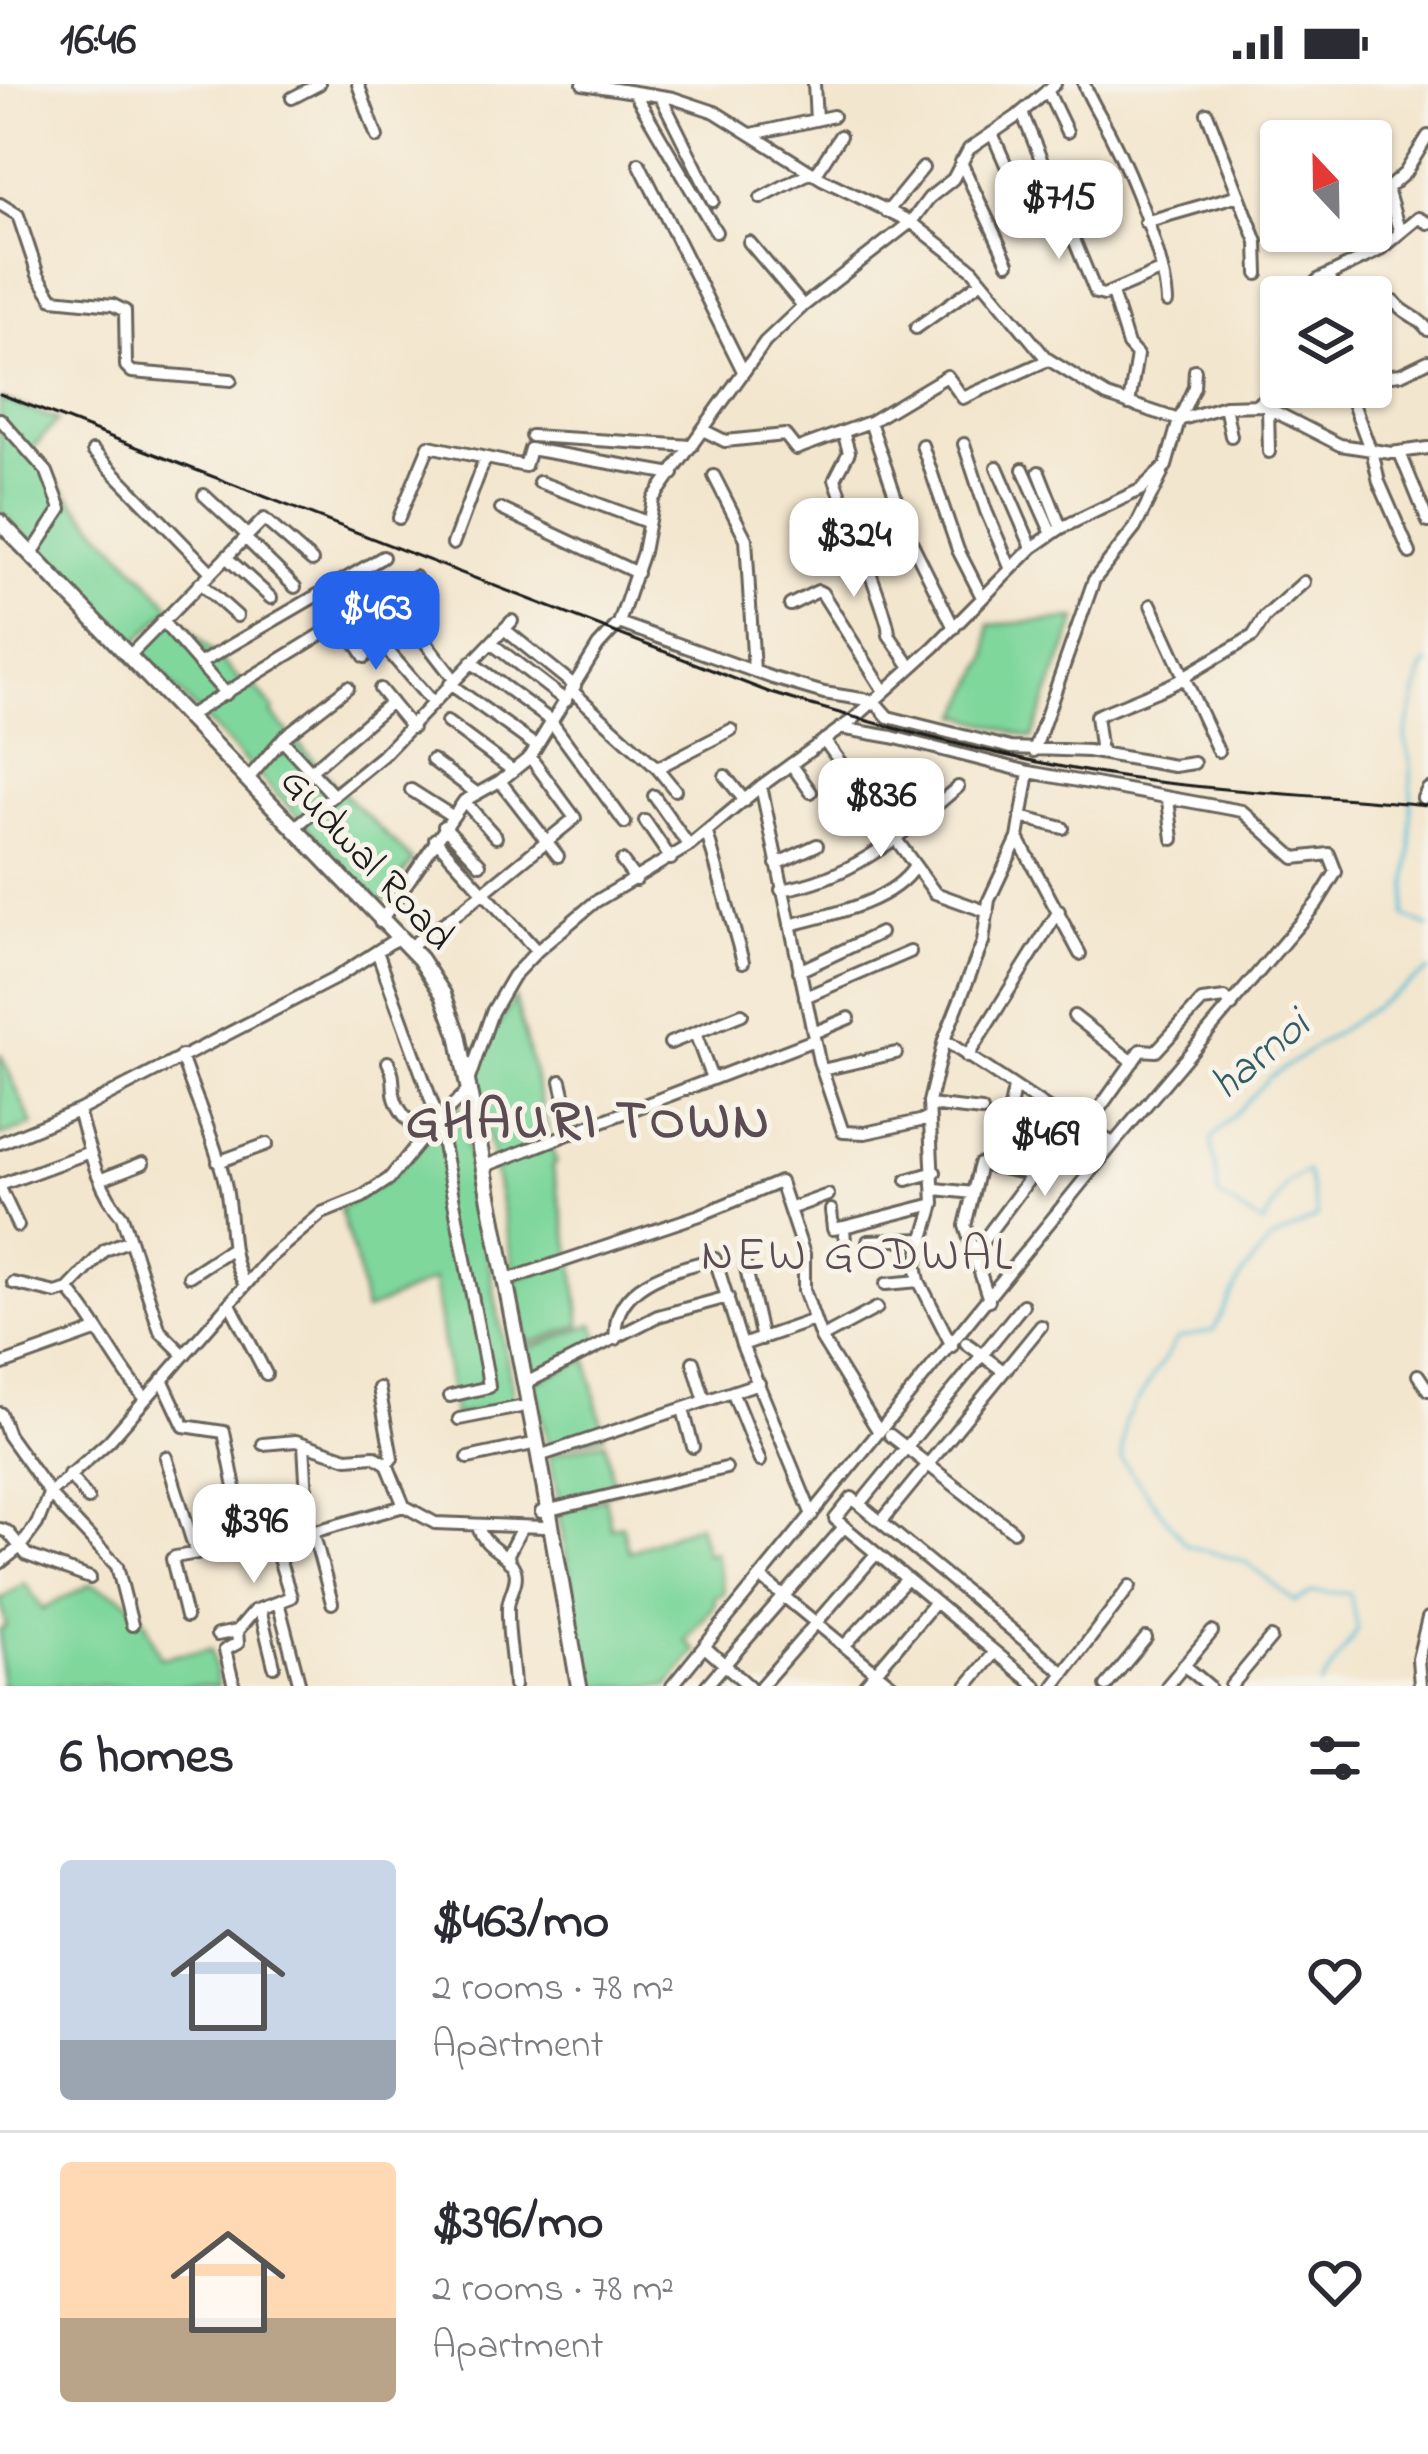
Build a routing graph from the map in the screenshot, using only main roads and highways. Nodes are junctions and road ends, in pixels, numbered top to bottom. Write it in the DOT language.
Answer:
graph roads {
  1 [pos="0,522"];
  2 [pos="0,533"];
  3 [pos="400,943"];
  4 [pos="466,1089"];
  5 [pos="534,1450"];
  6 [pos="574,1686"];
  1 -- 3 [label="main road, Gudwal Road"];
  2 -- 3 [label="main road, Gudwal Road"];
  3 -- 4 [label="main road, Gudwal Road"];
  4 -- 5 [label="main road, Gudwal Road"];
  4 -- 5 [label="main road, Gudwal Road"];
  5 -- 6 [label="main road, Gudwal Road"];
}
